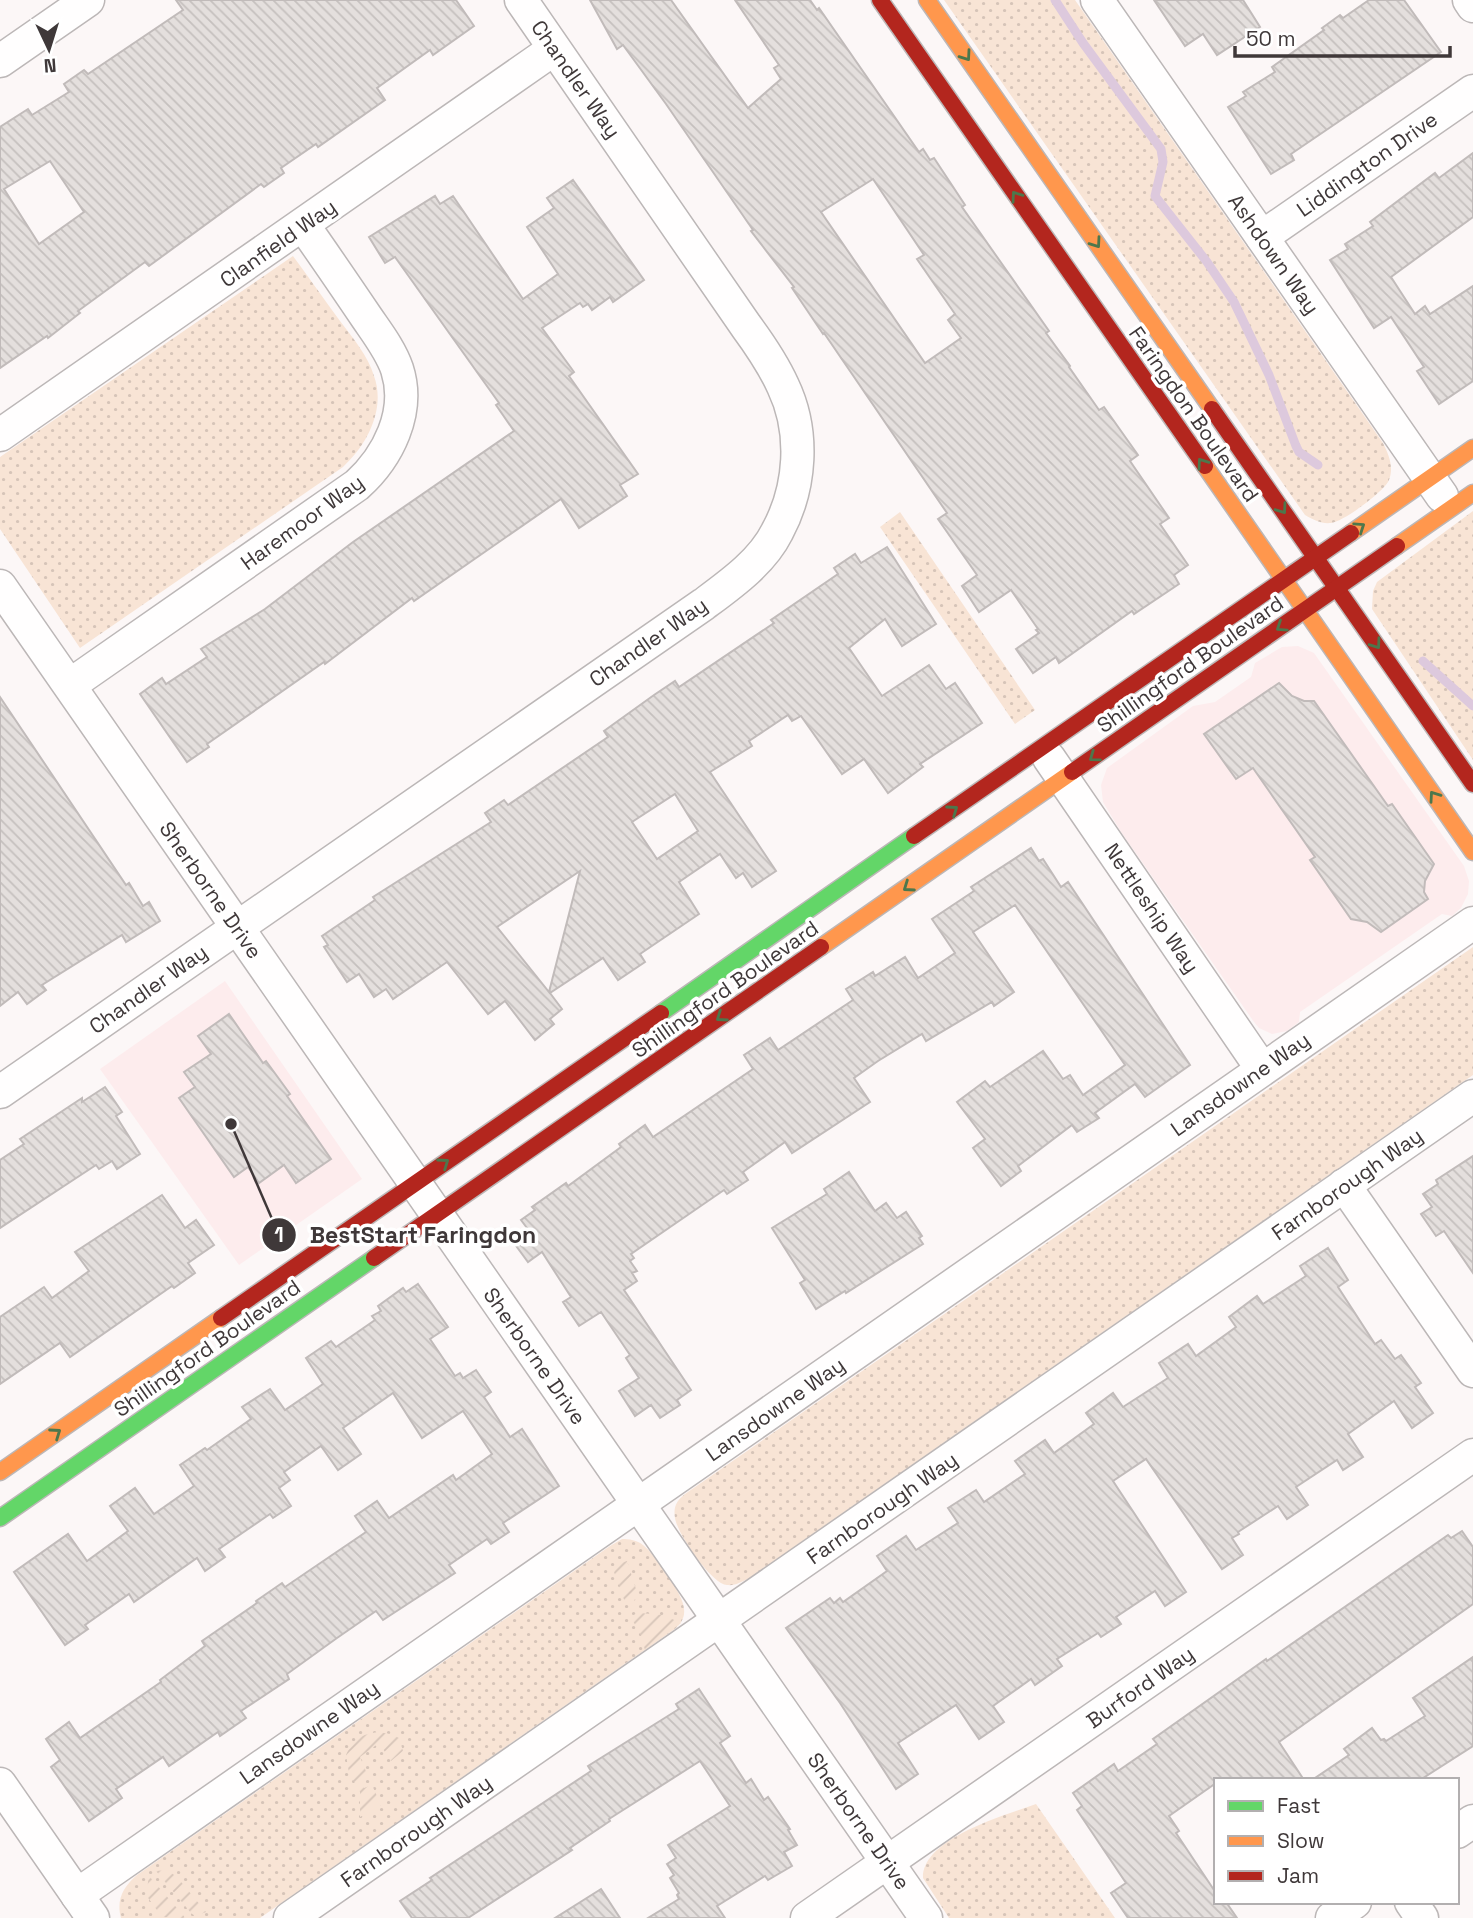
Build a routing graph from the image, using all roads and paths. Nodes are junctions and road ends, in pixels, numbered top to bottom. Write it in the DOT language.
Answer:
graph roads {
  1 [pos="88,0"];
  2 [pos="521,0"];
  3 [pos="880,0"];
  4 [pos="927,0"];
  5 [pos="1097,0"];
  6 [pos="1469,0"];
  7 [pos="1473,6"];
  8 [pos="555,49"];
  9 [pos="0,61"];
  10 [pos="965,89"];
  11 [pos="1473,90"];
  12 [pos="303,225"];
  13 [pos="1262,237"];
  14 [pos="0,435"];
  15 [pos="1473,448"];
  16 [pos="1430,478"];
  17 [pos="1462,500"];
  18 [pos="1316,557"];
  19 [pos="1283,579"];
  20 [pos="0,586"];
  21 [pos="1337,588"];
  22 [pos="1305,610"];
  23 [pos="70,685"];
  24 [pos="1042,748"];
  25 [pos="1064,779"];
  26 [pos="1473,783"];
  27 [pos="1473,852"];
  28 [pos="1473,923"];
  29 [pos="237,928"];
  30 [pos="1262,1069"];
  31 [pos="0,1092"];
  32 [pos="1473,1096"];
  33 [pos="415,1183"];
  34 [pos="1344,1185"];
  35 [pos="437,1214"];
  36 [pos="1473,1371"];
  37 [pos="1473,1455"];
  38 [pos="0,1472"];
  39 [pos="639,1504"];
  40 [pos="0,1518"];
  41 [pos="720,1620"];
  42 [pos="0,1784"];
  43 [pos="888,1862"];
  44 [pos="85,1906"];
  45 [pos="290,1918"];
  46 [pos="807,1918"];
  47 [pos="926,1918"];
  1 -- 9 [label="street"];
  2 -- 8 [label="street, Chandler Way"];
  3 -- 10 [label="street, Faringdon Boulevard"];
  4 -- 10 [label="street, Faringdon Boulevard, one-way"];
  5 -- 13 [label="street, Ashdown Way"];
  6 -- 7 [label="street"];
  8 -- 12 [label="street, Clanfield Way"];
  8 -- 29 [label="street, Chandler Way"];
  10 -- 18 [label="street, Faringdon Boulevard, one-way"];
  19 -- 10 [label="street, Faringdon Boulevard, one-way"];
  11 -- 13 [label="street, Liddington Drive"];
  12 -- 14 [label="street, Clanfield Way"];
  12 -- 23 [label="street, Haremoor Way"];
  13 -- 16 [label="street, Ashdown Way"];
  15 -- 16 [label="street, Shillingford Boulevard"];
  16 -- 17 [label="street, Ashdown Way"];
  18 -- 16 [label="street, Shillingford Boulevard, one-way"];
  17 -- 21 [label="street, Shillingford Boulevard"];
  18 -- 19 [label="street, Shillingford Boulevard"];
  18 -- 21 [label="street, Faringdon Boulevard"];
  19 -- 22 [label="street, Faringdon Boulevard"];
  19 -- 24 [label="street, Shillingford Boulevard"];
  20 -- 23 [label="street, Sherborne Drive"];
  21 -- 22 [label="street, Shillingford Boulevard"];
  21 -- 26 [label="street, Faringdon Boulevard, one-way"];
  22 -- 25 [label="street, Shillingford Boulevard, one-way"];
  27 -- 22 [label="street, Faringdon Boulevard, one-way"];
  23 -- 29 [label="street, Sherborne Drive"];
  24 -- 25 [label="street, Nettleship Way"];
  33 -- 24 [label="street, Shillingford Boulevard, one-way"];
  25 -- 30 [label="street, Nettleship Way"];
  25 -- 35 [label="street, Shillingford Boulevard, one-way"];
  28 -- 30 [label="street, Lansdowne Way"];
  29 -- 31 [label="street, Chandler Way"];
  29 -- 33 [label="street, Sherborne Drive"];
  30 -- 39 [label="street, Lansdowne Way"];
  32 -- 34 [label="street, Farnborough Way"];
  33 -- 35 [label="street, Sherborne Drive"];
  38 -- 33 [label="street, Shillingford Boulevard, one-way"];
  34 -- 36 [label="street"];
  34 -- 41 [label="street, Farnborough Way"];
  35 -- 39 [label="street, Sherborne Drive"];
  35 -- 40 [label="street, Shillingford Boulevard"];
  37 -- 43 [label="street, Burford Way"];
  39 -- 41 [label="street, Sherborne Drive"];
  39 -- 44 [label="street, Lansdowne Way"];
  41 -- 43 [label="street, Sherborne Drive"];
  41 -- 45 [label="street, Farnborough Way"];
  42 -- 44 [label="street"];
  43 -- 46 [label="street, Burford Way"];
  43 -- 47 [label="street, Sherborne Drive"];
}
